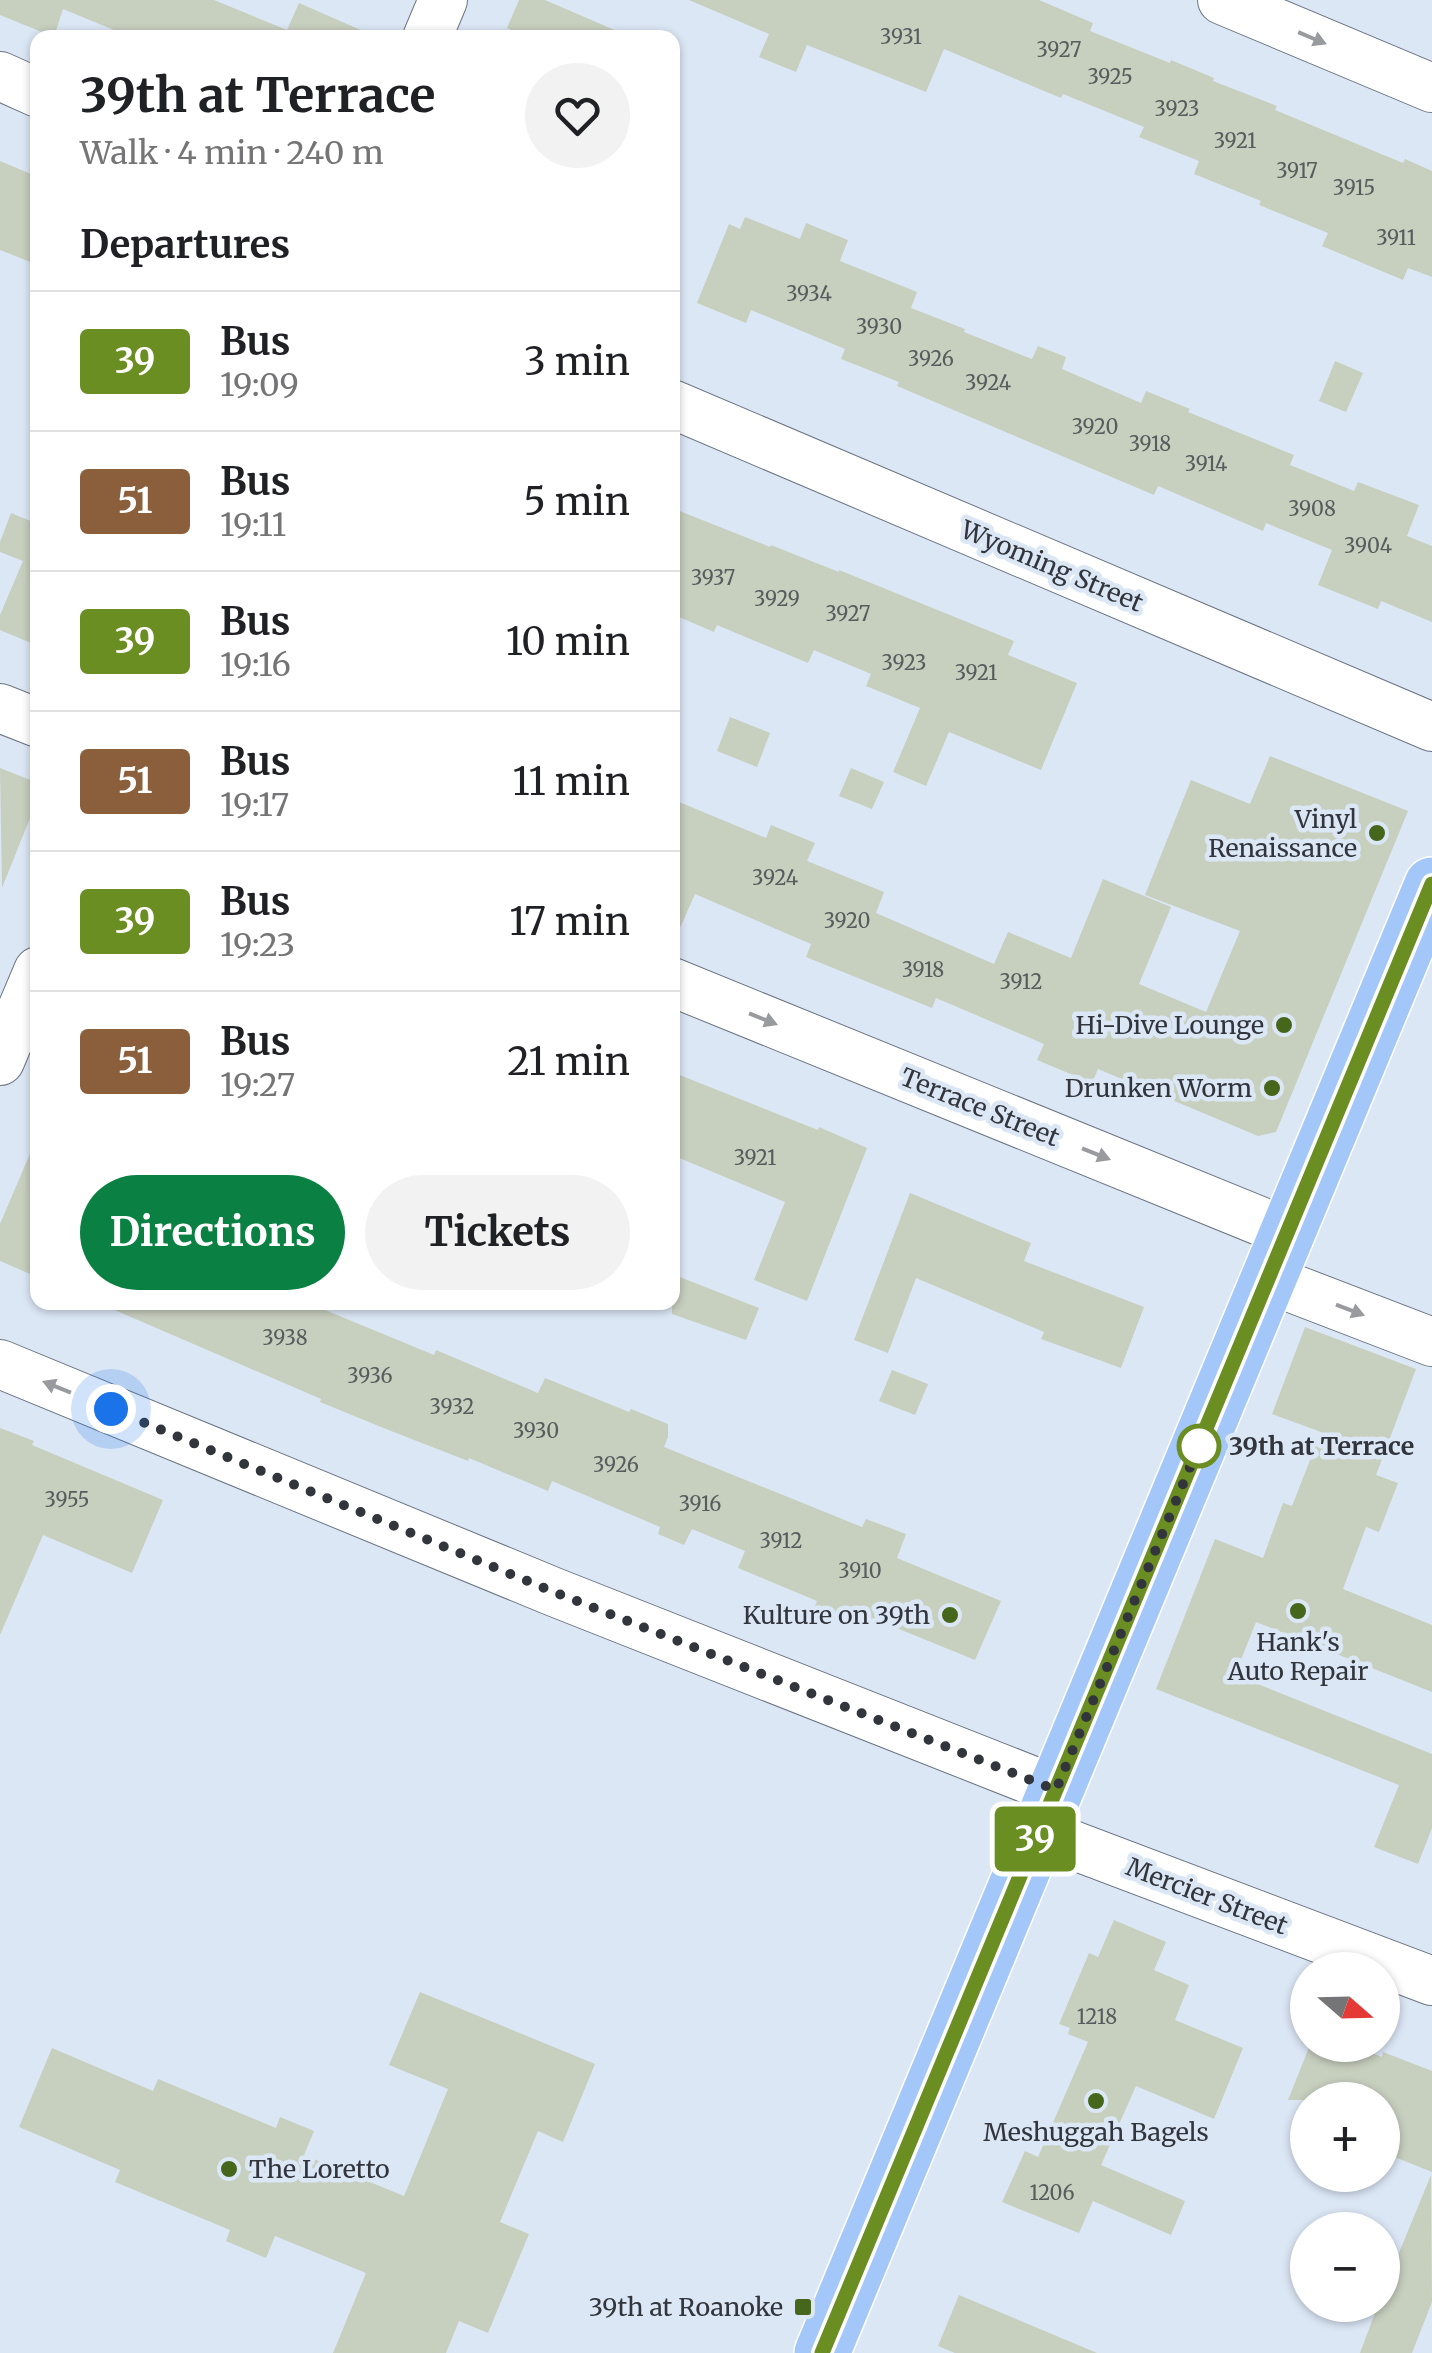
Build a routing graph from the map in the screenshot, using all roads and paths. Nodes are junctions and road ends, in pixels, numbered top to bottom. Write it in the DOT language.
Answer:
graph roads {
  1 [pos="443,0"];
  2 [pos="1222,0"];
  3 [pos="430,30"];
  4 [pos="0,76"];
  5 [pos="1432,88"];
  6 [pos="30,89"];
  7 [pos="680,407"];
  8 [pos="0,708"];
  9 [pos="30,720"];
  10 [pos="1432,728"];
  11 [pos="1432,885"];
  12 [pos="680,986"];
  13 [pos="30,990"];
  14 [pos="0,1061"];
  15 [pos="1278,1256"];
  16 [pos="1432,1342"];
  17 [pos="0,1364"];
  18 [pos="1046,1812"];
  19 [pos="1432,1982"];
  20 [pos="822,2353"];
  1 -- 3 [label="street"];
  2 -- 5 [label="street, one-way"];
  4 -- 6 [label="street"];
  7 -- 10 [label="street, Wyoming Street"];
  8 -- 9 [label="street"];
  11 -- 15 [label="main road"];
  12 -- 15 [label="street, Terrace Street, one-way"];
  13 -- 14 [label="street"];
  15 -- 16 [label="street, Terrace Street, one-way"];
  15 -- 18 [label="main road"];
  18 -- 17 [label="street, Mercier Street, one-way"];
  18 -- 19 [label="street, Mercier Street"];
  18 -- 20 [label="main road"];
}
